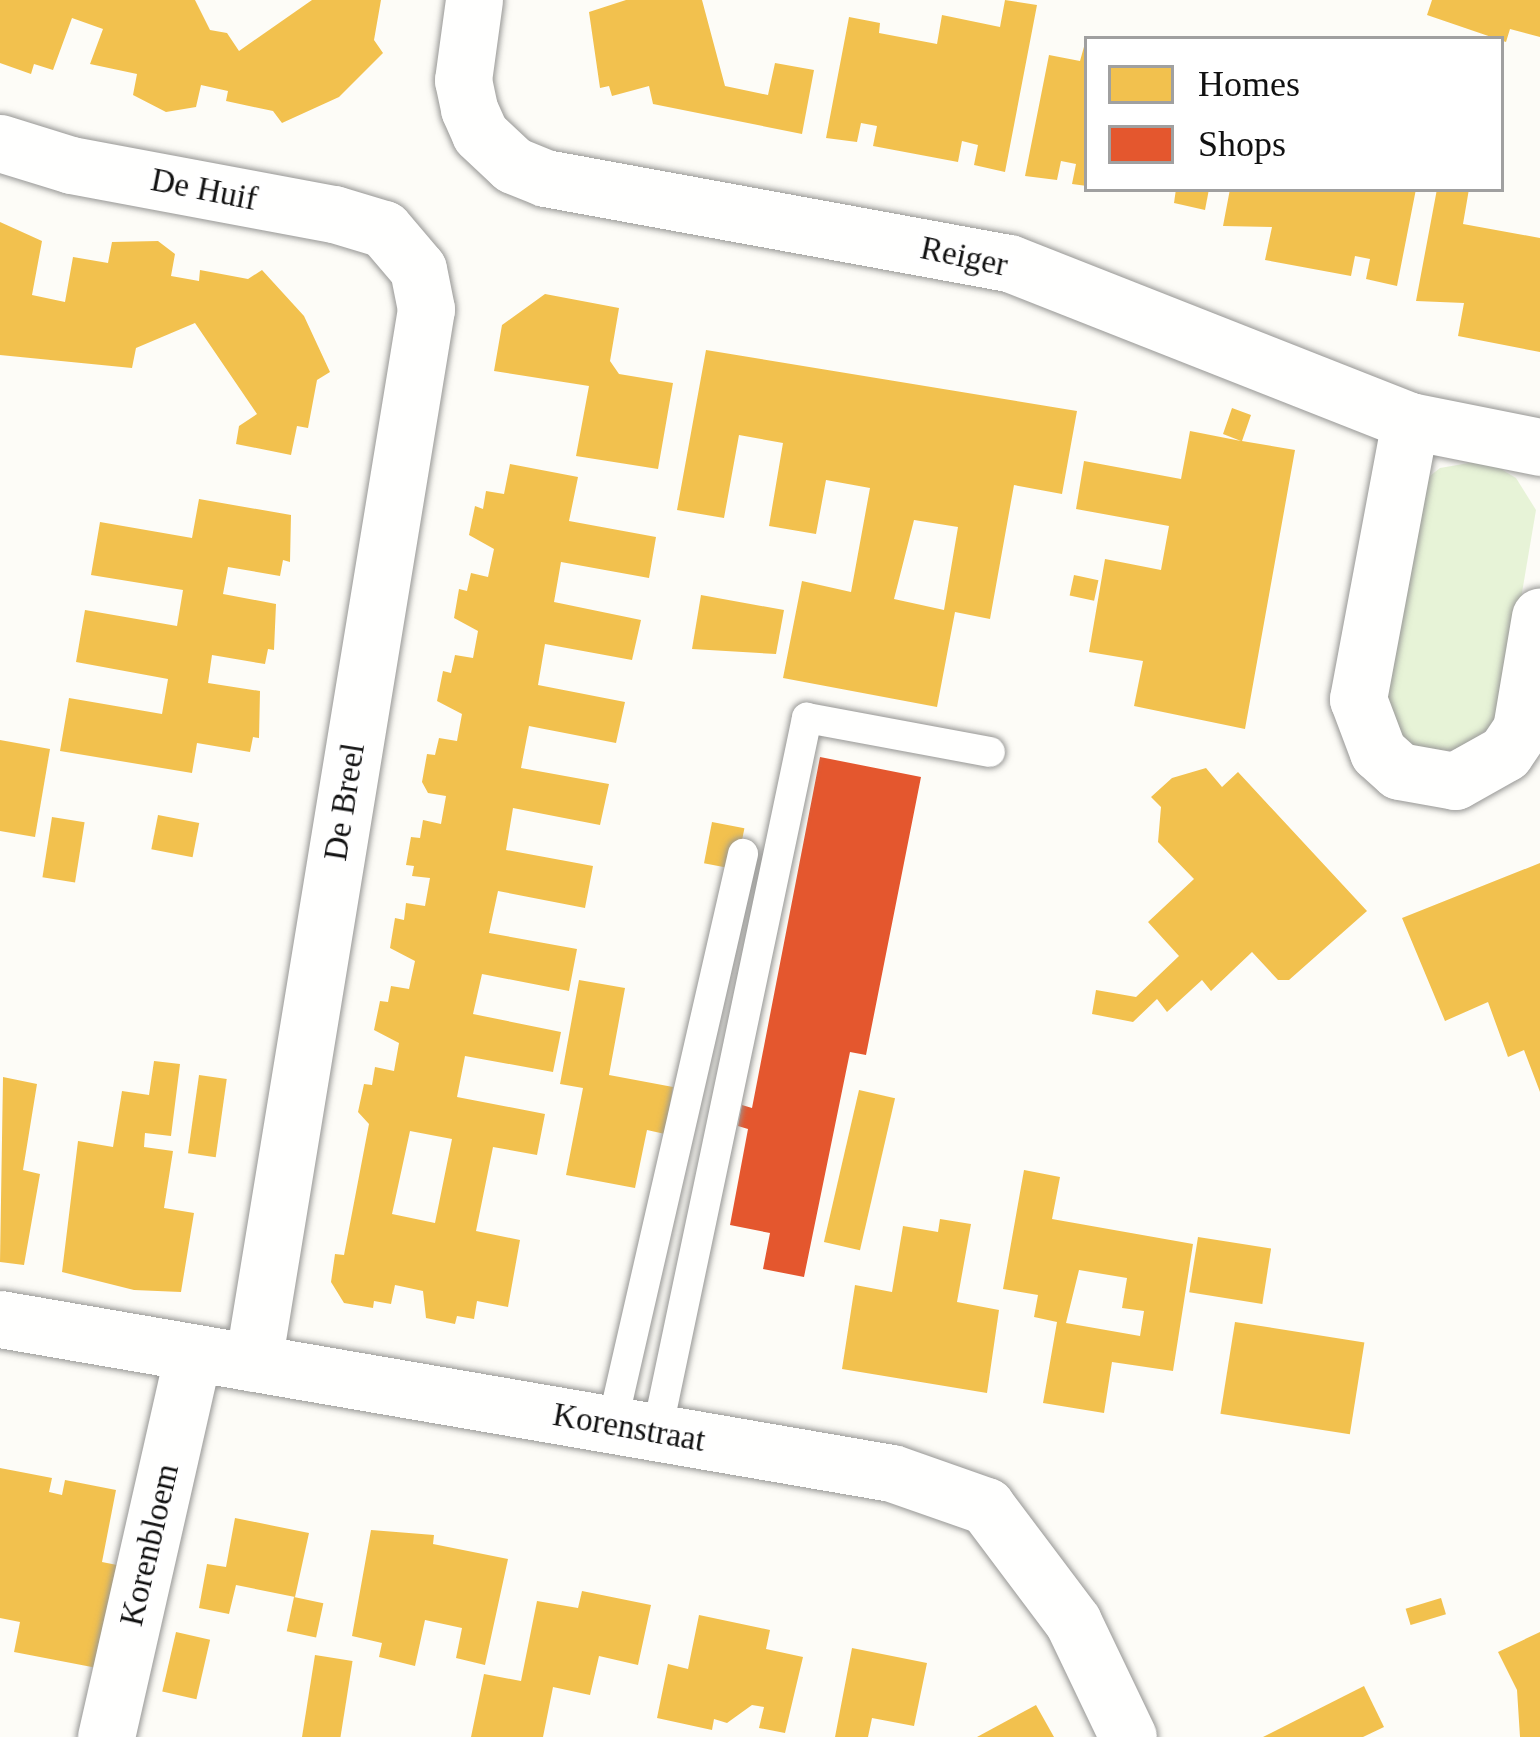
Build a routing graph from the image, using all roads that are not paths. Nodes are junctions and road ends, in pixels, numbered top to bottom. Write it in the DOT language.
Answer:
graph roads {
  1 [pos="474,0"];
  2 [pos="0,143"];
  3 [pos="404,246"];
  4 [pos="1410,421"];
  5 [pos="1540,446"];
  6 [pos="1540,617"];
  7 [pos="990,752"];
  8 [pos="743,854"];
  9 [pos="0,1319"];
  10 [pos="193,1353"];
  11 [pos="253,1363"];
  12 [pos="635,1429"];
  13 [pos="106,1737"];
  14 [pos="1128,1737"];
  1 -- 4 [label="street, Reiger"];
  2 -- 3 [label="street, De Huif"];
  3 -- 11 [label="street, De Breel"];
  4 -- 5 [label="street, Reiger"];
  4 -- 6 [label="street"];
  7 -- 12 [label="lane"];
  8 -- 12 [label="lane"];
  9 -- 10 [label="street, Korenstraat"];
  10 -- 11 [label="street, Korenstraat"];
  10 -- 13 [label="street, Korenbloem"];
  11 -- 12 [label="street, Korenstraat"];
  12 -- 14 [label="street, Korenstraat"];
}
